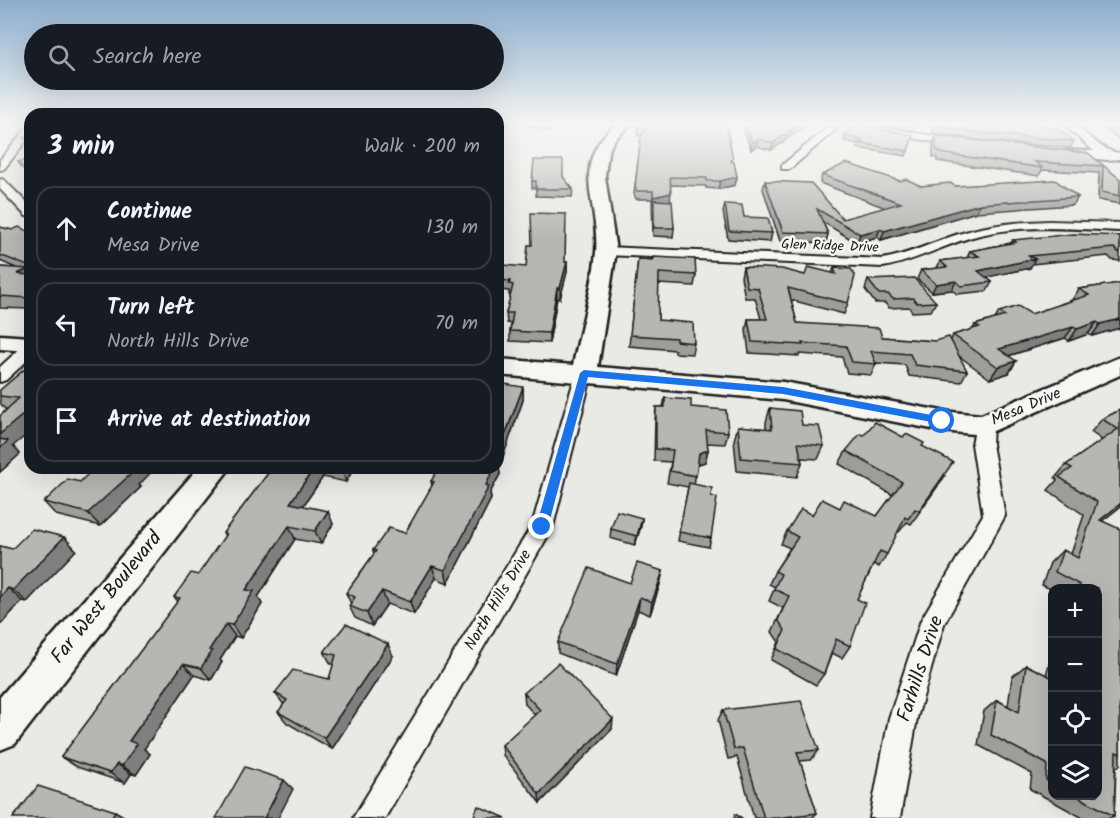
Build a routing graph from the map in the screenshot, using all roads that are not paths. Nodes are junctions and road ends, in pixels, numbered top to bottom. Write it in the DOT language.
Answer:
graph roads {
  1 [pos="599,162"];
  2 [pos="792,162"];
  3 [pos="786,167"];
  4 [pos="0,182"];
  5 [pos="24,207"];
  6 [pos="1120,227"];
  7 [pos="606,251"];
  8 [pos="0,342"];
  9 [pos="24,344"];
  10 [pos="24,354"];
  11 [pos="1120,365"];
  12 [pos="504,367"];
  13 [pos="584,373"];
  14 [pos="0,376"];
  15 [pos="984,425"];
  16 [pos="210,474"];
  17 [pos="0,729"];
  18 [pos="368,818"];
  19 [pos="885,818"];
  1 -- 7 [label="street, North Hills Drive"];
  2 -- 3 [label="street"];
  4 -- 5 [label="street"];
  6 -- 7 [label="street, Glen Ridge Drive"];
  7 -- 13 [label="street, North Hills Drive"];
  8 -- 9 [label="street"];
  10 -- 14 [label="street"];
  11 -- 15 [label="street, Mesa Drive"];
  12 -- 13 [label="street, Mesa Drive"];
  13 -- 15 [label="street, Mesa Drive"];
  13 -- 18 [label="street, North Hills Drive"];
  15 -- 19 [label="street, Farhills Drive"];
  16 -- 17 [label="street, Far West Boulevard"];
}
